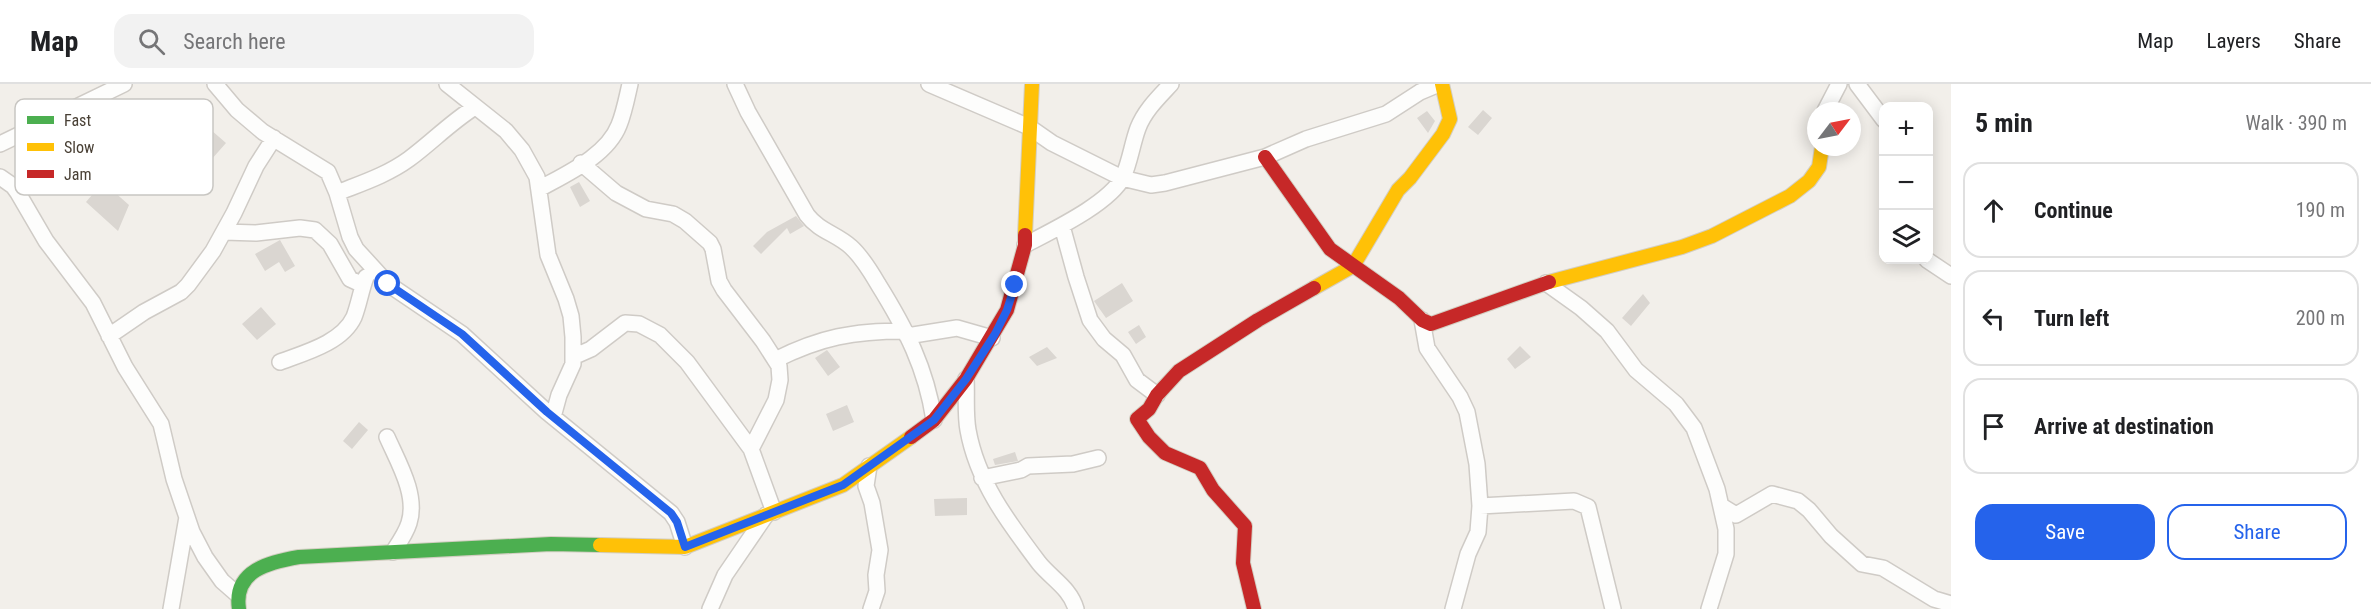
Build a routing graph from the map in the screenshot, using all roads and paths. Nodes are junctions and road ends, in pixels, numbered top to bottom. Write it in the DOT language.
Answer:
graph roads {
  1 [pos="124,84"];
  2 [pos="214,84"];
  3 [pos="447,84"];
  4 [pos="630,84"];
  5 [pos="735,84"];
  6 [pos="929,84"];
  7 [pos="1032,84"];
  8 [pos="1171,84"];
  9 [pos="1441,84"];
  10 [pos="1839,84"];
  11 [pos="1861,87"];
  12 [pos="93,99"];
  13 [pos="1829,102"];
  14 [pos="475,107"];
  15 [pos="1879,113"];
  16 [pos="1029,127"];
  17 [pos="15,137"];
  18 [pos="274,138"];
  19 [pos="0,144"];
  20 [pos="1821,156"];
  21 [pos="1265,157"];
  22 [pos="581,163"];
  23 [pos="0,177"];
  24 [pos="1122,178"];
  25 [pos="15,189"];
  26 [pos="539,189"];
  27 [pos="337,193"];
  28 [pos="19,195"];
  29 [pos="1062,226"];
  30 [pos="224,232"];
  31 [pos="1025,245"];
  32 [pos="1933,264"];
  33 [pos="369,265"];
  34 [pos="1353,266"];
  35 [pos="1951,276"];
  36 [pos="1546,283"];
  37 [pos="363,285"];
  38 [pos="1422,320"];
  39 [pos="906,333"];
  40 [pos="109,336"];
  41 [pos="992,338"];
  42 [pos="573,357"];
  43 [pos="775,360"];
  44 [pos="280,362"];
  45 [pos="966,379"];
  46 [pos="1157,395"];
  47 [pos="553,417"];
  48 [pos="934,420"];
  49 [pos="387,437"];
  50 [pos="751,449"];
  51 [pos="1098,458"];
  52 [pos="869,466"];
  53 [pos="982,478"];
  54 [pos="1480,506"];
  55 [pos="1723,507"];
  56 [pos="770,514"];
  57 [pos="187,516"];
  58 [pos="685,547"];
  59 [pos="393,552"];
  60 [pos="238,602"];
  61 [pos="1951,604"];
  62 [pos="171,609"];
  63 [pos="710,609"];
  64 [pos="871,609"];
  65 [pos="1076,609"];
  66 [pos="1254,609"];
  67 [pos="1453,609"];
  68 [pos="1613,609"];
  69 [pos="1709,609"];
  1 -- 12 [label="street"];
  2 -- 18 [label="street"];
  3 -- 14 [label="street"];
  4 -- 22 [label="street"];
  5 -- 39 [label="street"];
  6 -- 16 [label="street"];
  7 -- 16 [label="street"];
  8 -- 24 [label="street"];
  9 -- 21 [label="street"];
  9 -- 34 [label="street"];
  10 -- 13 [label="street"];
  11 -- 15 [label="street"];
  14 -- 26 [label="street"];
  14 -- 27 [label="street"];
  16 -- 24 [label="street"];
  16 -- 31 [label="street"];
  17 -- 19 [label="street"];
  18 -- 27 [label="street"];
  18 -- 30 [label="street"];
  20 -- 36 [label="street"];
  21 -- 24 [label="street"];
  21 -- 34 [label="street"];
  22 -- 26 [label="street"];
  22 -- 43 [label="street"];
  23 -- 25 [label="street"];
  24 -- 29 [label="street"];
  26 -- 42 [label="street"];
  27 -- 33 [label="street"];
  28 -- 40 [label="street"];
  29 -- 31 [label="street"];
  29 -- 46 [label="street"];
  30 -- 37 [label="street"];
  30 -- 40 [label="street"];
  31 -- 41 [label="street"];
  32 -- 35 [label="street"];
  33 -- 37 [label="street"];
  33 -- 47 [label="street"];
  34 -- 38 [label="street"];
  34 -- 46 [label="street"];
  36 -- 38 [label="street"];
  36 -- 55 [label="street"];
  37 -- 44 [label="street"];
  38 -- 54 [label="street"];
  39 -- 41 [label="street"];
  39 -- 43 [label="street"];
  39 -- 48 [label="street"];
  40 -- 57 [label="street"];
  41 -- 45 [label="street"];
  42 -- 47 [label="street"];
  42 -- 50 [label="street"];
  43 -- 50 [label="street"];
  45 -- 48 [label="street"];
  45 -- 53 [label="street"];
  46 -- 66 [label="street"];
  47 -- 58 [label="street"];
  48 -- 52 [label="street"];
  49 -- 59 [label="street"];
  50 -- 56 [label="street"];
  51 -- 53 [label="street"];
  52 -- 56 [label="street"];
  52 -- 64 [label="street"];
  53 -- 65 [label="street"];
  54 -- 67 [label="street"];
  54 -- 68 [label="street"];
  55 -- 61 [label="street"];
  55 -- 69 [label="street"];
  56 -- 58 [label="street"];
  56 -- 63 [label="street"];
  57 -- 60 [label="street"];
  57 -- 62 [label="street"];
  58 -- 59 [label="street"];
  59 -- 60 [label="street"];
}
